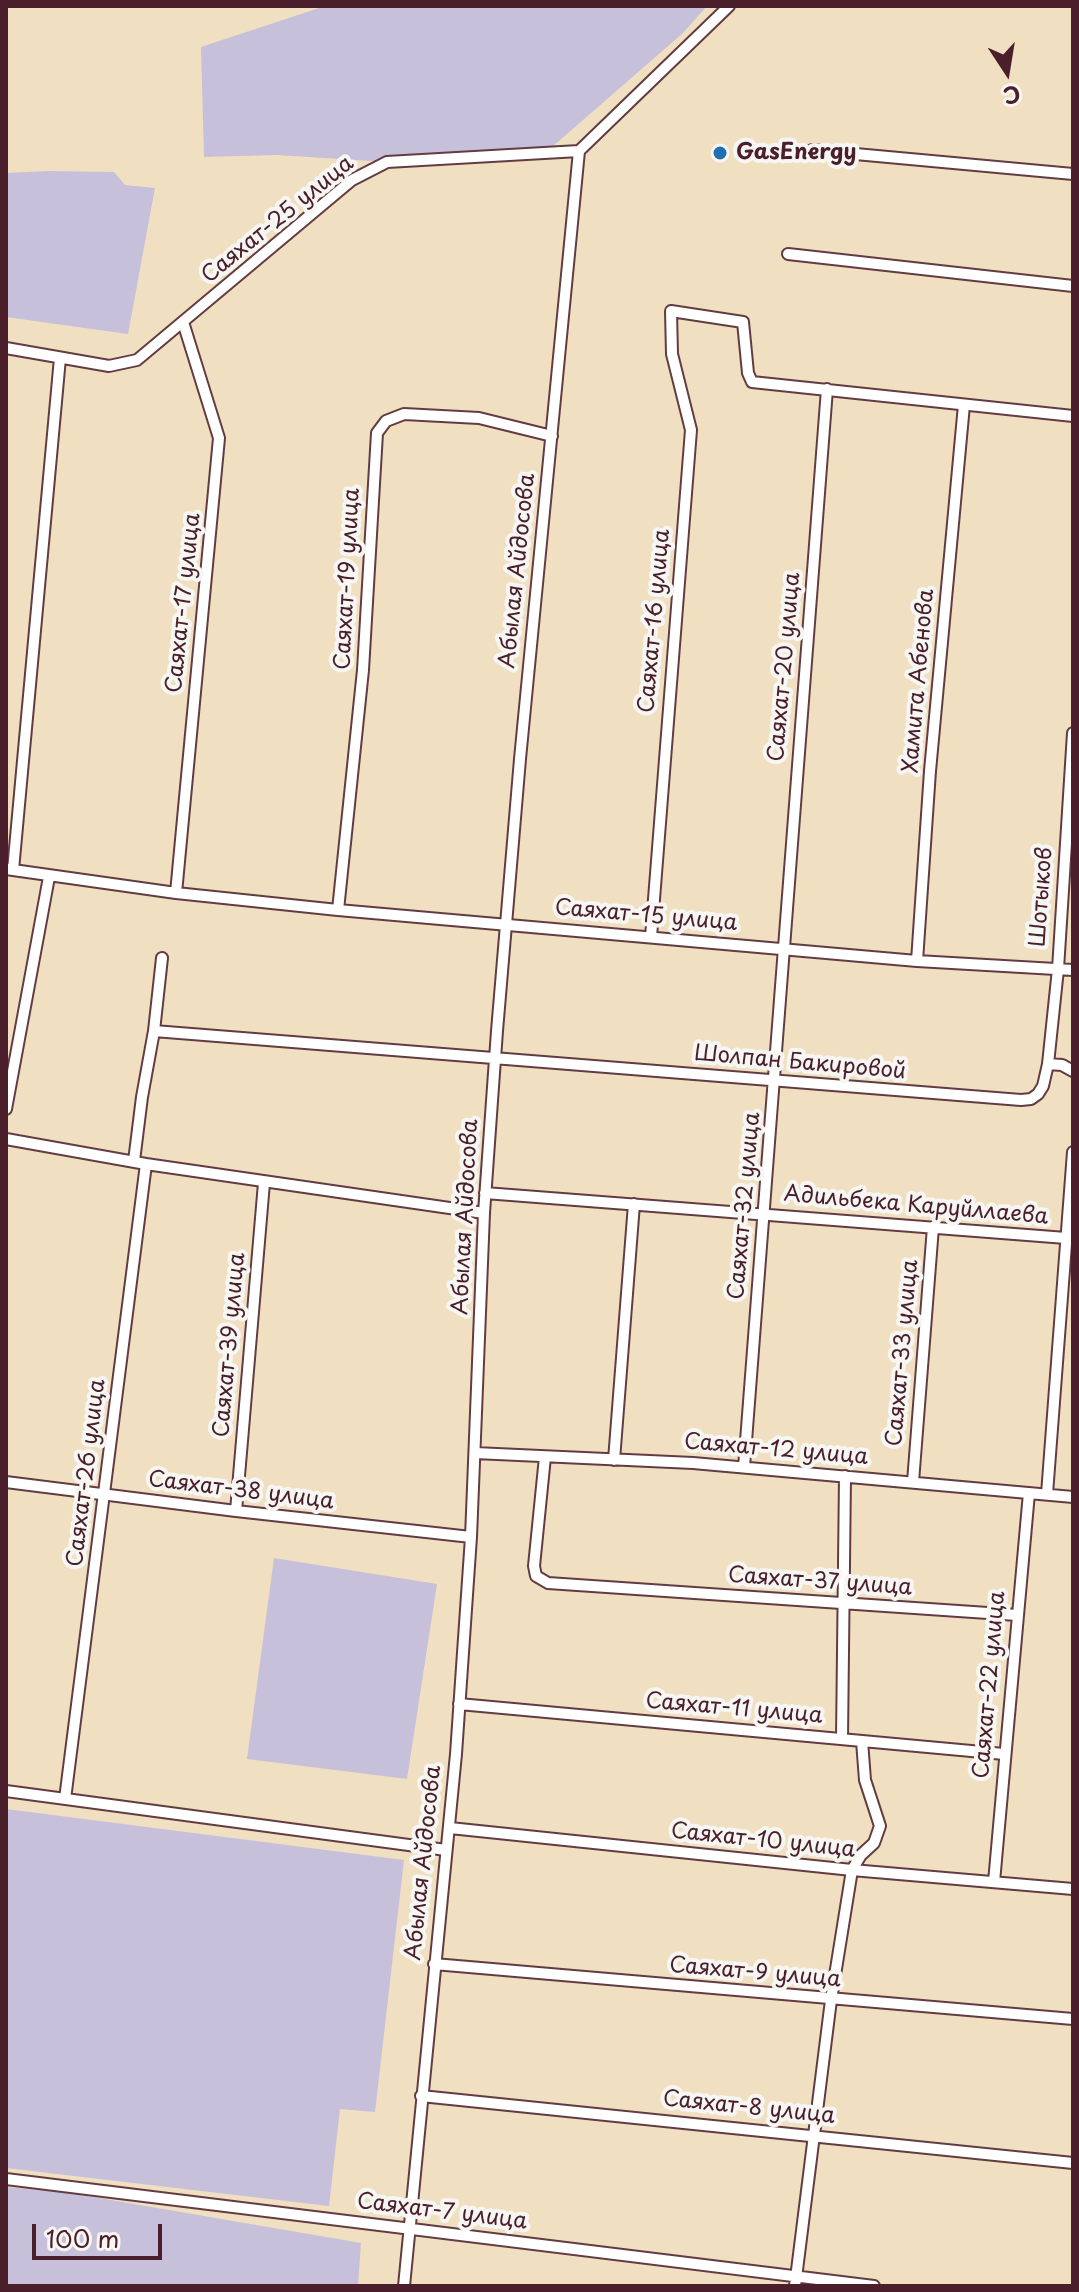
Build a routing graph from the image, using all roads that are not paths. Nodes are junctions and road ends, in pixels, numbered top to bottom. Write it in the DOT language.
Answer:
graph roads {
  1 [pos="729,6"];
  2 [pos="812,150"];
  3 [pos="579,151"];
  4 [pos="1073,174"];
  5 [pos="788,254"];
  6 [pos="1073,286"];
  7 [pos="183,322"];
  8 [pos="6,348"];
  9 [pos="60,358"];
  10 [pos="827,389"];
  11 [pos="964,405"];
  12 [pos="1073,416"];
  13 [pos="552,436"];
  14 [pos="1073,733"];
  15 [pos="9,870"];
  16 [pos="49,877"];
  17 [pos="176,893"];
  18 [pos="338,910"];
  19 [pos="506,924"];
  20 [pos="651,937"];
  21 [pos="782,948"];
  22 [pos="162,958"];
  23 [pos="917,961"];
  24 [pos="1058,969"];
  25 [pos="1073,970"];
  26 [pos="154,1031"];
  27 [pos="497,1058"];
  28 [pos="1048,1064"];
  29 [pos="1073,1071"];
  30 [pos="776,1081"];
  31 [pos="6,1109"];
  32 [pos="6,1139"];
  33 [pos="1073,1152"];
  34 [pos="134,1161"];
  35 [pos="146,1164"];
  36 [pos="264,1183"];
  37 [pos="485,1193"];
  38 [pos="634,1204"];
  39 [pos="484,1213"];
  40 [pos="762,1214"];
  41 [pos="933,1227"];
  42 [pos="1066,1238"];
  43 [pos="475,1453"];
  44 [pos="545,1457"];
  45 [pos="614,1460"];
  46 [pos="744,1467"];
  47 [pos="845,1476"];
  48 [pos="6,1482"];
  49 [pos="913,1482"];
  50 [pos="1029,1493"];
  51 [pos="1047,1494"];
  52 [pos="104,1495"];
  53 [pos="1073,1497"];
  54 [pos="236,1511"];
  55 [pos="471,1537"];
  56 [pos="844,1604"];
  57 [pos="1017,1615"];
  58 [pos="459,1704"];
  59 [pos="842,1739"];
  60 [pos="862,1741"];
  61 [pos="1004,1754"];
  62 [pos="6,1791"];
  63 [pos="65,1799"];
  64 [pos="450,1828"];
  65 [pos="446,1850"];
  66 [pos="852,1870"];
  67 [pos="994,1882"];
  68 [pos="1073,1889"];
  69 [pos="434,1964"];
  70 [pos="831,2000"];
  71 [pos="1073,2019"];
  72 [pos="421,2096"];
  73 [pos="814,2135"];
  74 [pos="1073,2163"];
  75 [pos="6,2179"];
  76 [pos="409,2228"];
  77 [pos="796,2282"];
  78 [pos="404,2286"];
  79 [pos="874,2286"];
  1 -- 3 [label="street"];
  2 -- 4 [label="street"];
  3 -- 7 [label="street, Саяхат-25 улица"];
  3 -- 13 [label="street, Абылая Айдосова"];
  5 -- 6 [label="street"];
  7 -- 9 [label="street, Саяхат-25 улица"];
  7 -- 17 [label="street, Саяхат-17 улица"];
  8 -- 9 [label="street, Саяхат-25 улица"];
  9 -- 15 [label="street"];
  10 -- 11 [label="street"];
  10 -- 20 [label="street, Саяхат-16 улица"];
  10 -- 21 [label="street, Саяхат-20 улица"];
  11 -- 12 [label="street"];
  11 -- 23 [label="street, Хамита Абенова"];
  13 -- 18 [label="street, Саяхат-19 улица"];
  13 -- 19 [label="street, Абылая Айдосова"];
  14 -- 24 [label="street, Шотыков"];
  15 -- 16 [label="street, Саяхат-15 улица"];
  16 -- 17 [label="street, Саяхат-15 улица"];
  16 -- 31 [label="street"];
  17 -- 18 [label="street, Саяхат-15 улица"];
  18 -- 19 [label="street, Саяхат-15 улица"];
  19 -- 20 [label="street, Саяхат-15 улица"];
  19 -- 27 [label="street, Абылая Айдосова"];
  20 -- 21 [label="street, Саяхат-15 улица"];
  21 -- 23 [label="street, Саяхат-15 улица"];
  21 -- 30 [label="street, Саяхат-32 улица"];
  22 -- 26 [label="street"];
  23 -- 24 [label="street, Саяхат-15 улица"];
  24 -- 25 [label="street, Саяхат-15 улица"];
  24 -- 28 [label="street, Шотыков"];
  26 -- 27 [label="street, Шолпан Бакировой"];
  26 -- 34 [label="street"];
  27 -- 30 [label="street, Шолпан Бакировой"];
  27 -- 37 [label="street, Абылая Айдосова"];
  28 -- 29 [label="street"];
  28 -- 30 [label="street, Шолпан Бакировой"];
  30 -- 40 [label="street, Саяхат-32 улица"];
  32 -- 34 [label="street"];
  33 -- 42 [label="street"];
  34 -- 35 [label="street"];
  35 -- 36 [label="street"];
  35 -- 52 [label="street, Саяхат-26 улица"];
  36 -- 39 [label="street"];
  36 -- 54 [label="street, Саяхат-39 улица"];
  37 -- 38 [label="street, Адильбека Каруйллаева"];
  37 -- 39 [label="street, Абылая Айдосова"];
  38 -- 40 [label="street, Адильбека Каруйллаева"];
  38 -- 45 [label="street"];
  39 -- 43 [label="street, Абылая Айдосова"];
  40 -- 41 [label="street, Адильбека Каруйллаева"];
  40 -- 46 [label="street, Саяхат-32 улица"];
  41 -- 42 [label="street, Адильбека Каруйллаева"];
  41 -- 49 [label="street, Саяхат-33 улица"];
  42 -- 51 [label="street"];
  43 -- 44 [label="street, Саяхат-12 улица"];
  43 -- 55 [label="street, Абылая Айдосова"];
  44 -- 45 [label="street, Саяхат-12 улица"];
  44 -- 56 [label="street, Саяхат-37 улица"];
  45 -- 46 [label="street, Саяхат-12 улица"];
  46 -- 47 [label="street, Саяхат-12 улица"];
  47 -- 49 [label="street, Саяхат-12 улица"];
  47 -- 56 [label="street"];
  48 -- 52 [label="street, Саяхат-38 улица"];
  49 -- 50 [label="street, Саяхат-12 улица"];
  50 -- 51 [label="street, Саяхат-12 улица"];
  50 -- 57 [label="street, Саяхат-22 улица"];
  51 -- 53 [label="street, Саяхат-12 улица"];
  52 -- 54 [label="street, Саяхат-38 улица"];
  52 -- 63 [label="street, Саяхат-26 улица"];
  54 -- 55 [label="street, Саяхат-38 улица"];
  55 -- 58 [label="street, Абылая Айдосова"];
  56 -- 57 [label="street, Саяхат-37 улица"];
  56 -- 59 [label="street"];
  57 -- 61 [label="street, Саяхат-22 улица"];
  58 -- 59 [label="street, Саяхат-11 улица"];
  58 -- 64 [label="street, Абылая Айдосова"];
  59 -- 60 [label="street, Саяхат-11 улица"];
  60 -- 61 [label="street, Саяхат-11 улица"];
  60 -- 66 [label="street"];
  61 -- 67 [label="street, Саяхат-22 улица"];
  62 -- 63 [label="street"];
  63 -- 65 [label="street"];
  64 -- 65 [label="street, Абылая Айдосова"];
  64 -- 66 [label="street, Саяхат-10 улица"];
  65 -- 69 [label="street, Абылая Айдосова"];
  66 -- 67 [label="street, Саяхат-10 улица"];
  66 -- 70 [label="street"];
  67 -- 68 [label="street, Саяхат-10 улица"];
  69 -- 70 [label="street, Саяхат-9 улица"];
  69 -- 72 [label="street, Абылая Айдосова"];
  70 -- 71 [label="street, Саяхат-9 улица"];
  70 -- 73 [label="street"];
  72 -- 73 [label="street, Саяхат-8 улица"];
  72 -- 76 [label="street, Абылая Айдосова"];
  73 -- 74 [label="street, Саяхат-8 улица"];
  73 -- 77 [label="street"];
  75 -- 76 [label="street, Саяхат-7 улица"];
  76 -- 77 [label="street, Саяхат-7 улица"];
  76 -- 78 [label="street, Абылая Айдосова"];
  77 -- 79 [label="street, Саяхат-7 улица"];
}
